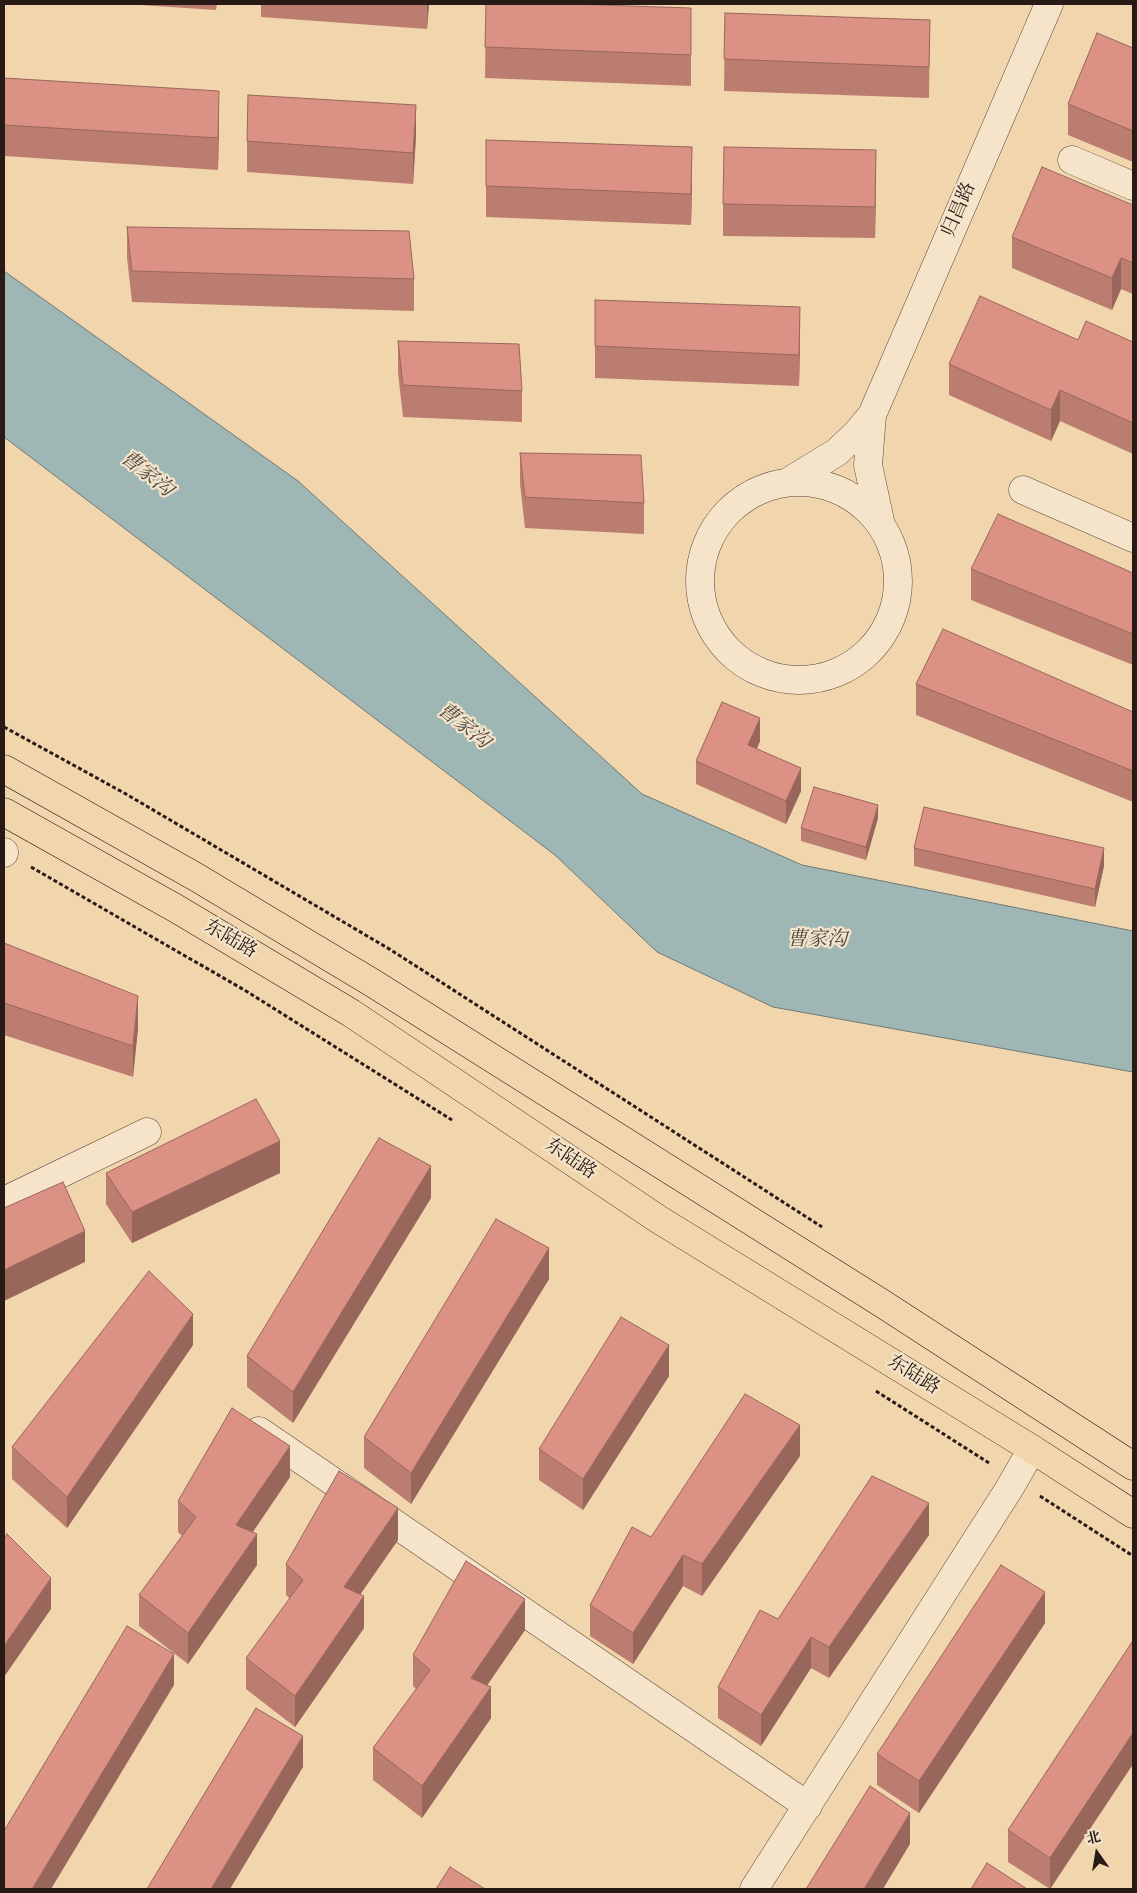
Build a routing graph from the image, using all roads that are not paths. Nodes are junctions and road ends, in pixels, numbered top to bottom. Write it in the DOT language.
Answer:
graph roads {
  1 [pos="1049,4"];
  2 [pos="1072,160"];
  3 [pos="1133,186"];
  4 [pos="872,415"];
  5 [pos="788,482"];
  6 [pos="1023,490"];
  7 [pos="880,521"];
  8 [pos="1133,538"];
  9 [pos="4,769"];
  10 [pos="4,812"];
  11 [pos="147,1132"];
  12 [pos="4,1202"];
  13 [pos="241,1419"];
  14 [pos="1032,1449"];
  15 [pos="1133,1466"];
  16 [pos="1133,1514"];
  17 [pos="808,1806"];
  18 [pos="754,1889"];
  1 -- 4 [label="street, 归昌路"];
  2 -- 3 [label="street"];
  4 -- 5 [label="street, 归昌路"];
  4 -- 7 [label="street, 归昌路"];
  5 -- 7 [label="street, 归昌路"];
  5 -- 7 [label="street, 归昌路"];
  6 -- 8 [label="street"];
  9 -- 15 [label="main road, 东陆路"];
  10 -- 14 [label="main road, 东陆路"];
  11 -- 12 [label="street"];
  13 -- 17 [label="street"];
  14 -- 16 [label="main road, 东陆路"];
  14 -- 17 [label="street"];
  17 -- 18 [label="street"];
}
